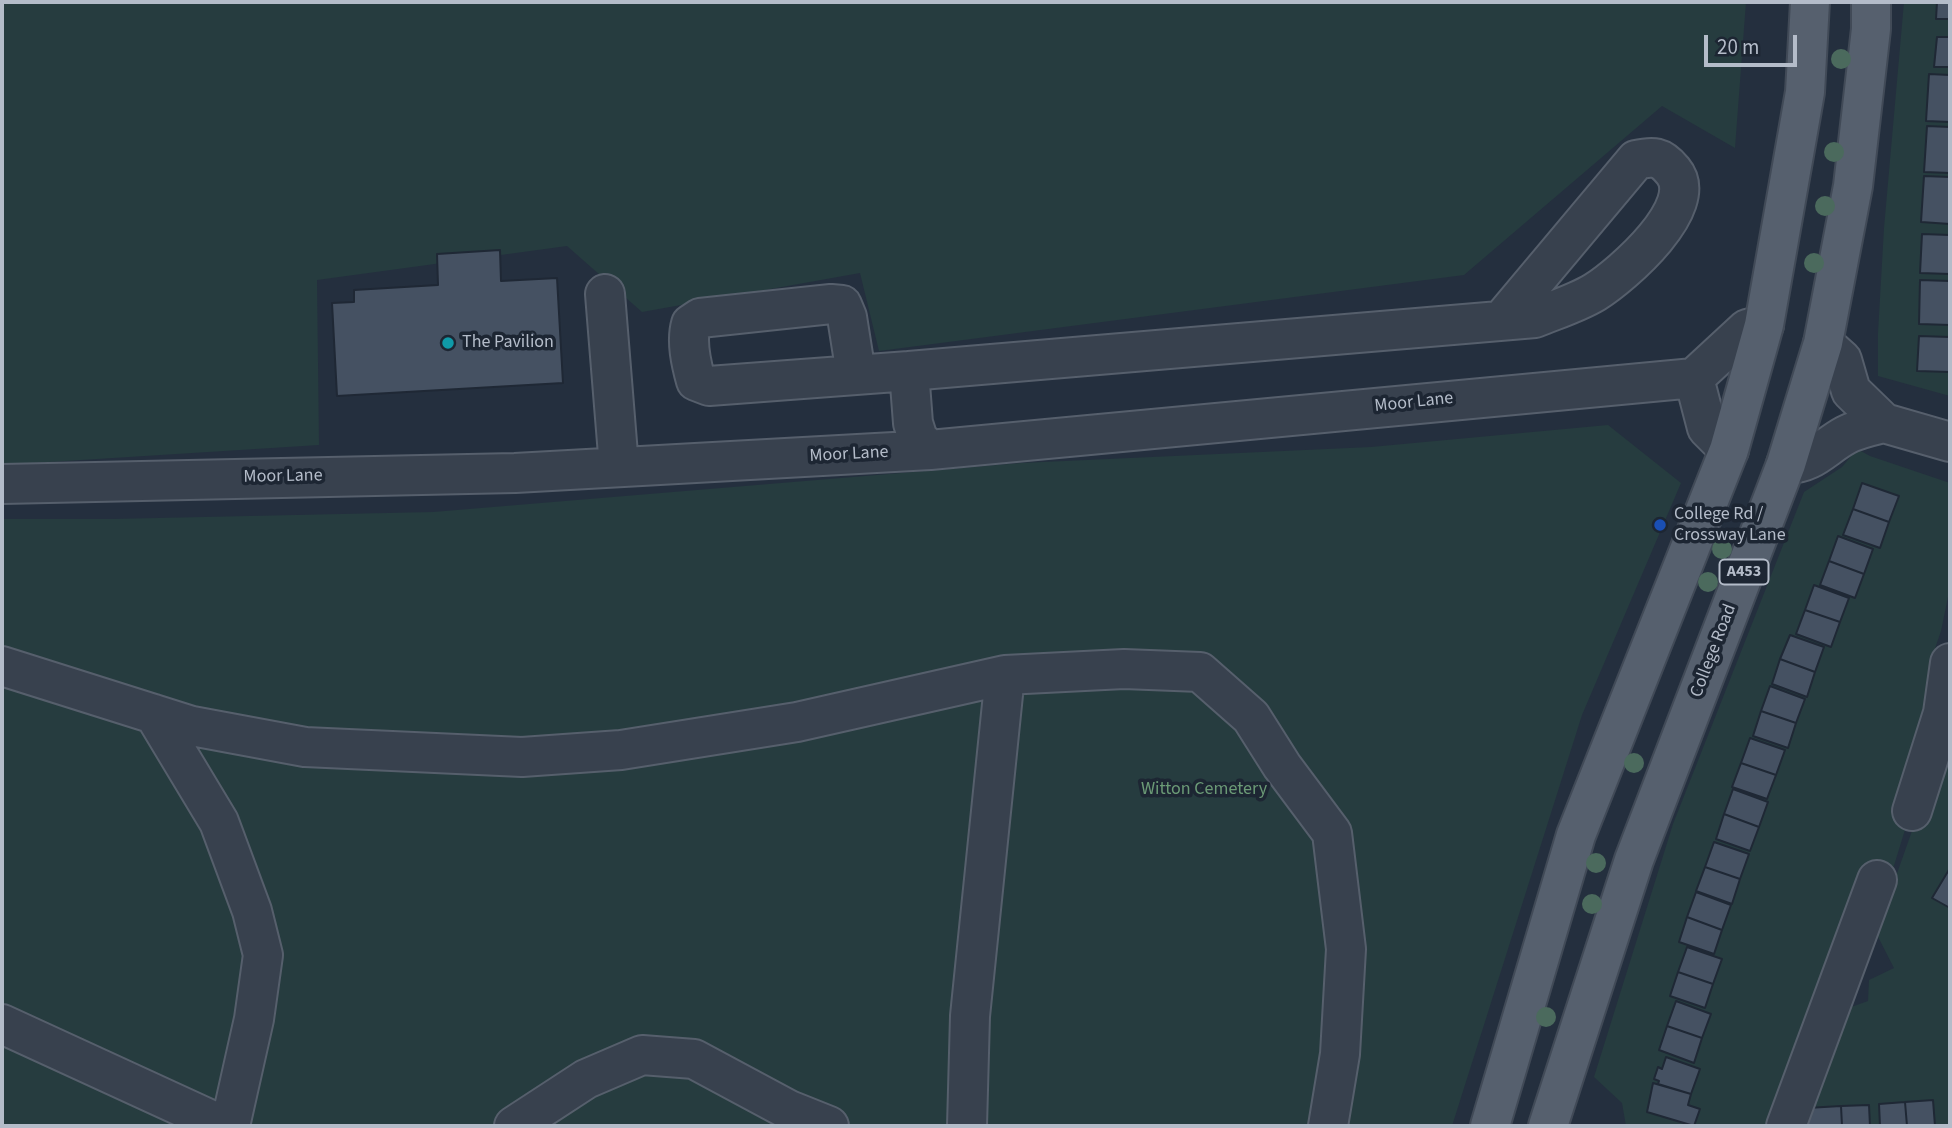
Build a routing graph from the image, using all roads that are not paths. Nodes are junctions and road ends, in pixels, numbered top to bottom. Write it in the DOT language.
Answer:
graph roads {
  1 [pos="1810,2"];
  2 [pos="1871,2"];
  3 [pos="605,294"];
  4 [pos="1501,321"];
  5 [pos="1765,325"];
  6 [pos="1823,344"];
  7 [pos="909,371"];
  8 [pos="856,374"];
  9 [pos="1694,377"];
  10 [pos="1884,423"];
  11 [pos="1950,442"];
  12 [pos="930,450"];
  13 [pos="1729,450"];
  14 [pos="1786,464"];
  15 [pos="618,467"];
  16 [pos="2,485"];
  17 [pos="1950,663"];
  18 [pos="2,666"];
  19 [pos="1005,675"];
  20 [pos="154,714"];
  21 [pos="1912,811"];
  22 [pos="1877,880"];
  23 [pos="2,1024"];
  24 [pos="224,1126"];
  25 [pos="230,1126"];
  26 [pos="514,1126"];
  27 [pos="829,1126"];
  28 [pos="967,1126"];
  29 [pos="1328,1126"];
  30 [pos="1490,1126"];
  31 [pos="1548,1126"];
  32 [pos="1786,1126"];
  1 -- 5 [label="main road"];
  2 -- 6 [label="main road, College Road / A453"];
  3 -- 15 [label="street"];
  4 -- 4 [label="street"];
  4 -- 7 [label="street"];
  5 -- 6 [label="main road"];
  5 -- 9 [label="street"];
  5 -- 13 [label="main road"];
  6 -- 10 [label="street"];
  6 -- 14 [label="main road, College Road / A453"];
  7 -- 8 [label="street"];
  7 -- 12 [label="street"];
  9 -- 12 [label="street, Moor Lane"];
  9 -- 13 [label="street"];
  10 -- 11 [label="street"];
  10 -- 14 [label="street"];
  12 -- 15 [label="street, Moor Lane"];
  13 -- 14 [label="main road"];
  13 -- 30 [label="main road"];
  14 -- 31 [label="main road, College Road / A453"];
  15 -- 16 [label="street, Moor Lane"];
  17 -- 21 [label="street"];
  18 -- 20 [label="street"];
  19 -- 20 [label="street"];
  19 -- 28 [label="street"];
  19 -- 29 [label="street"];
  20 -- 25 [label="street"];
  22 -- 32 [label="street"];
  23 -- 24 [label="street"];
  26 -- 27 [label="street"];
}
